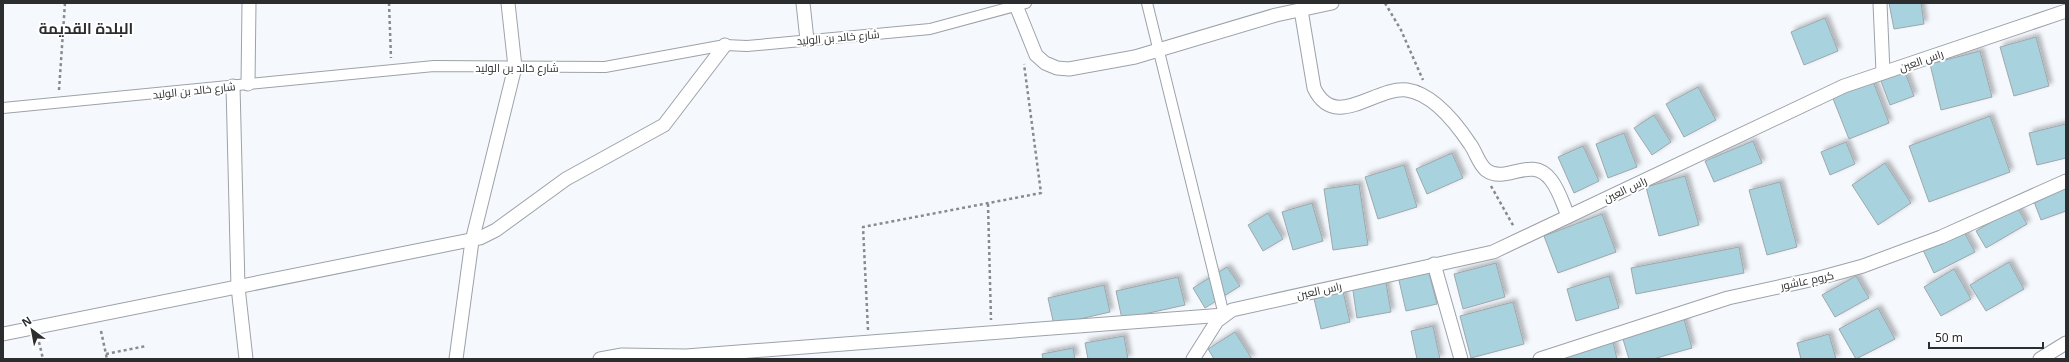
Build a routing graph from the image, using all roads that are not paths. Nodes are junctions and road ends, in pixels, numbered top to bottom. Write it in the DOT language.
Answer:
graph roads {
  1 [pos="249,3"];
  2 [pos="508,3"];
  3 [pos="803,3"];
  4 [pos="1147,3"];
  5 [pos="1332,3"];
  6 [pos="1880,3"];
  7 [pos="1019,4"];
  8 [pos="1301,10"];
  9 [pos="2066,11"];
  10 [pos="806,40"];
  11 [pos="725,45"];
  12 [pos="1159,50"];
  13 [pos="516,67"];
  14 [pos="1884,72"];
  15 [pos="248,84"];
  16 [pos="233,86"];
  17 [pos="3,108"];
  18 [pos="2066,180"];
  19 [pos="1568,216"];
  20 [pos="472,241"];
  21 [pos="1434,264"];
  22 [pos="238,287"];
  23 [pos="1224,315"];
  24 [pos="3,334"];
  25 [pos="2066,343"];
  26 [pos="246,359"];
  27 [pos="456,359"];
  28 [pos="600,359"];
  29 [pos="1193,359"];
  30 [pos="1461,359"];
  31 [pos="1540,359"];
  32 [pos="2040,359"];
  1 -- 15 [label="street"];
  2 -- 13 [label="street"];
  3 -- 10 [label="street"];
  4 -- 12 [label="street"];
  5 -- 8 [label="street"];
  6 -- 14 [label="street"];
  7 -- 10 [label="street, شارع خالد بن الوليد"];
  7 -- 12 [label="street"];
  8 -- 12 [label="street"];
  8 -- 19 [label="street"];
  9 -- 14 [label="street, راس العين"];
  10 -- 11 [label="street, شارع خالد بن الوليد"];
  11 -- 13 [label="street, شارع خالد بن الوليد"];
  11 -- 20 [label="street"];
  12 -- 23 [label="street"];
  13 -- 15 [label="street, شارع خالد بن الوليد"];
  13 -- 20 [label="street"];
  14 -- 19 [label="street, راس العين"];
  15 -- 16 [label="street, شارع خالد بن الوليد"];
  16 -- 17 [label="street, شارع خالد بن الوليد"];
  16 -- 22 [label="street"];
  18 -- 31 [label="street, كروم عاشور"];
  19 -- 21 [label="street, راس العين"];
  20 -- 22 [label="street"];
  20 -- 27 [label="street"];
  21 -- 23 [label="street, راس العين"];
  21 -- 30 [label="street"];
  22 -- 24 [label="street"];
  22 -- 26 [label="street"];
  23 -- 28 [label="street"];
  23 -- 29 [label="street, راس العين"];
  25 -- 32 [label="street"];
}
